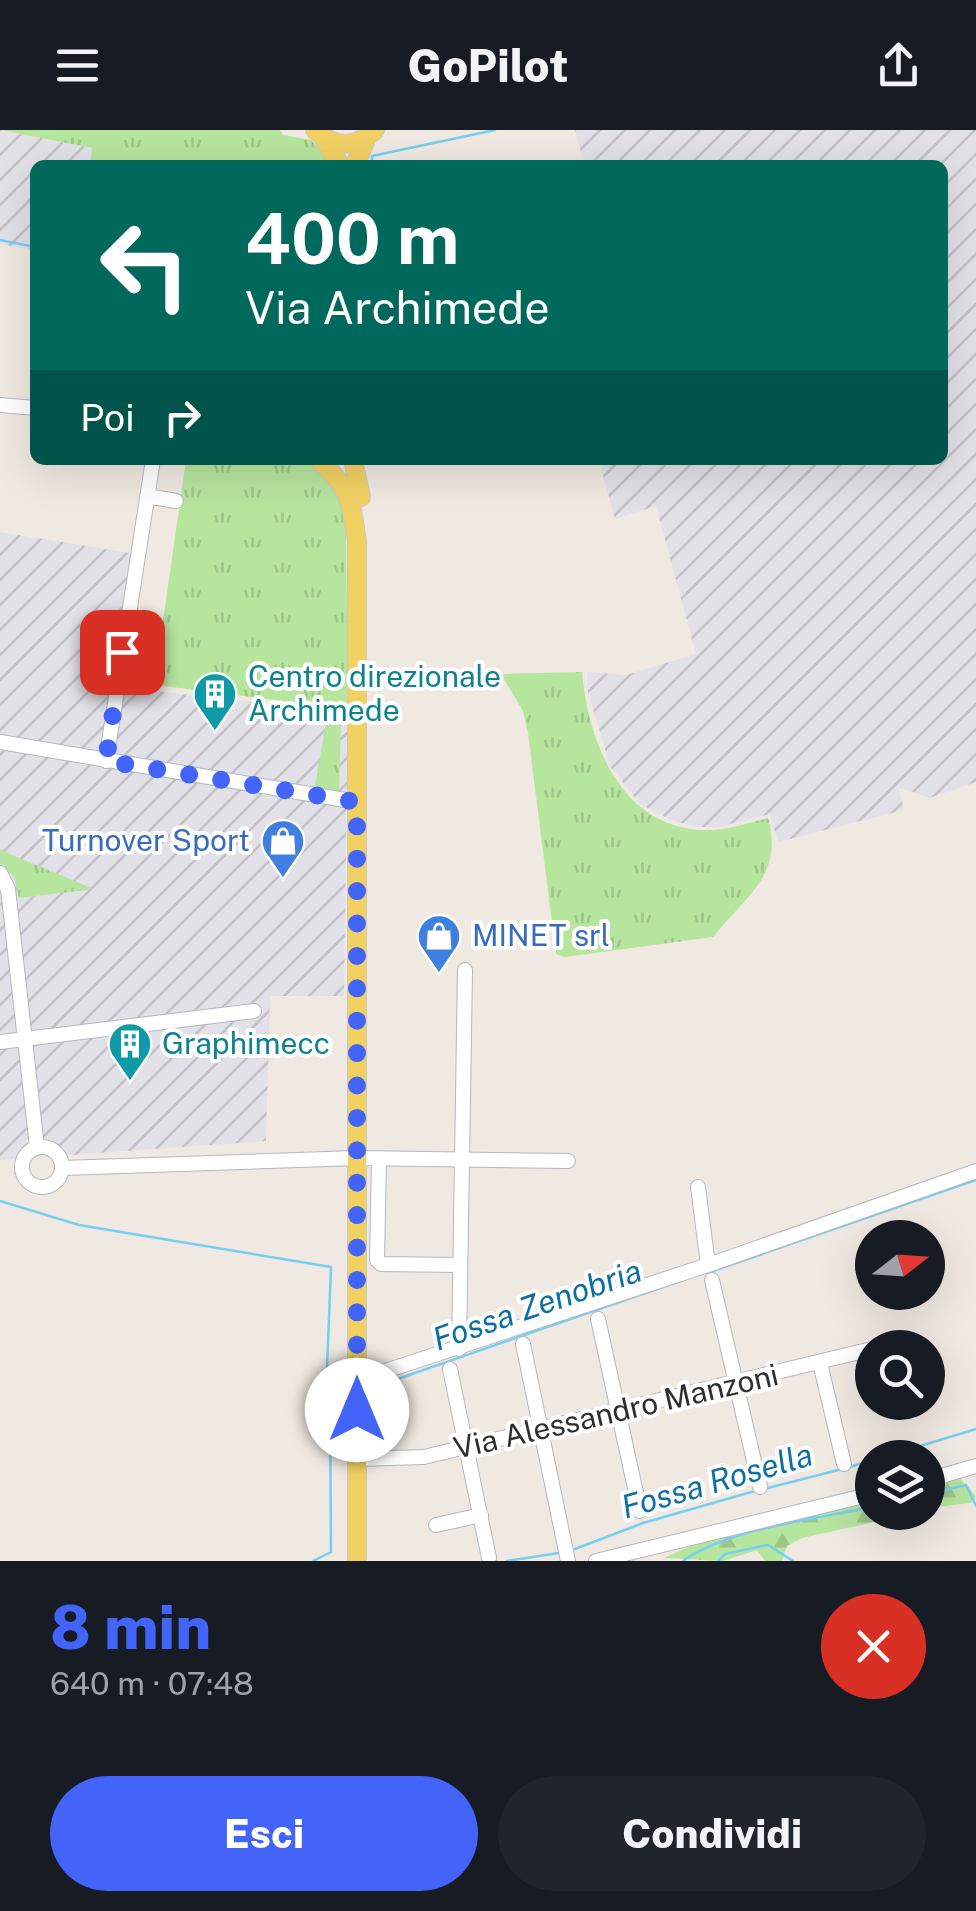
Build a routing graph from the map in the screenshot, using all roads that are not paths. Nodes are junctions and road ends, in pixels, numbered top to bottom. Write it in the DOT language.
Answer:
graph roads {
  1 [pos="319,134"];
  2 [pos="371,134"];
  3 [pos="337,160"];
  4 [pos="358,160"];
  5 [pos="0,405"];
  6 [pos="30,408"];
  7 [pos="152,465"];
  8 [pos="324,465"];
  9 [pos="352,465"];
  10 [pos="147,496"];
  11 [pos="176,501"];
  12 [pos="357,542"];
  13 [pos="0,742"];
  14 [pos="106,761"];
  15 [pos="357,802"];
  16 [pos="0,873"];
  17 [pos="465,970"];
  18 [pos="254,1011"];
  19 [pos="26,1038"];
  20 [pos="0,1042"];
  21 [pos="37,1147"];
  22 [pos="356,1158"];
  23 [pos="379,1159"];
  24 [pos="462,1160"];
  25 [pos="568,1161"];
  26 [pos="62,1168"];
  27 [pos="976,1171"];
  28 [pos="698,1187"];
  29 [pos="458,1265"];
  30 [pos="710,1272"];
  31 [pos="598,1318"];
  32 [pos="523,1344"];
  33 [pos="459,1349"];
  34 [pos="855,1353"];
  35 [pos="820,1363"];
  36 [pos="450,1369"];
  37 [pos="358,1380"];
  38 [pos="735,1383"];
  39 [pos="618,1410"];
  40 [pos="540,1429"];
  41 [pos="468,1447"];
  42 [pos="356,1459"];
  43 [pos="844,1464"];
  44 [pos="976,1466"];
  45 [pos="945,1475"];
  46 [pos="760,1487"];
  47 [pos="855,1498"];
  48 [pos="640,1511"];
  49 [pos="481,1515"];
  50 [pos="436,1525"];
  51 [pos="645,1550"];
  52 [pos="489,1558"];
  53 [pos="356,1561"];
  54 [pos="568,1561"];
  55 [pos="596,1561"];
  56 [pos="659,1561"];
  1 -- 2 [label="main road"];
  1 -- 3 [label="main road"];
  2 -- 4 [label="main road"];
  5 -- 6 [label="street"];
  7 -- 10 [label="street"];
  8 -- 12 [label="main road"];
  9 -- 12 [label="main road"];
  10 -- 11 [label="street"];
  10 -- 14 [label="street"];
  12 -- 15 [label="main road"];
  13 -- 14 [label="street"];
  14 -- 15 [label="street"];
  15 -- 22 [label="main road"];
  16 -- 19 [label="street"];
  17 -- 24 [label="street"];
  18 -- 19 [label="street"];
  19 -- 20 [label="street"];
  19 -- 21 [label="street"];
  21 -- 26 [label="street"];
  21 -- 26 [label="street"];
  22 -- 23 [label="street"];
  22 -- 26 [label="street"];
  22 -- 37 [label="main road"];
  23 -- 24 [label="street"];
  23 -- 29 [label="street"];
  24 -- 25 [label="street"];
  24 -- 29 [label="street"];
  27 -- 30 [label="street"];
  28 -- 30 [label="street"];
  29 -- 33 [label="street"];
  30 -- 33 [label="street"];
  30 -- 38 [label="street"];
  31 -- 39 [label="street"];
  32 -- 40 [label="street"];
  33 -- 37 [label="street"];
  34 -- 35 [label="street, Via Alessandro Manzoni"];
  35 -- 38 [label="street, Via Alessandro Manzoni"];
  35 -- 43 [label="street"];
  36 -- 41 [label="street"];
  37 -- 42 [label="main road"];
  38 -- 39 [label="street, Via Alessandro Manzoni"];
  38 -- 46 [label="street"];
  39 -- 40 [label="street, Via Alessandro Manzoni"];
  39 -- 48 [label="street"];
  40 -- 41 [label="street, Via Alessandro Manzoni"];
  40 -- 54 [label="street"];
  41 -- 42 [label="street, Via Alessandro Manzoni"];
  41 -- 49 [label="street"];
  42 -- 53 [label="main road"];
  44 -- 45 [label="street"];
  47 -- 51 [label="street"];
  49 -- 50 [label="street"];
  49 -- 52 [label="street"];
  51 -- 55 [label="street"];
  51 -- 56 [label="street"];
}
